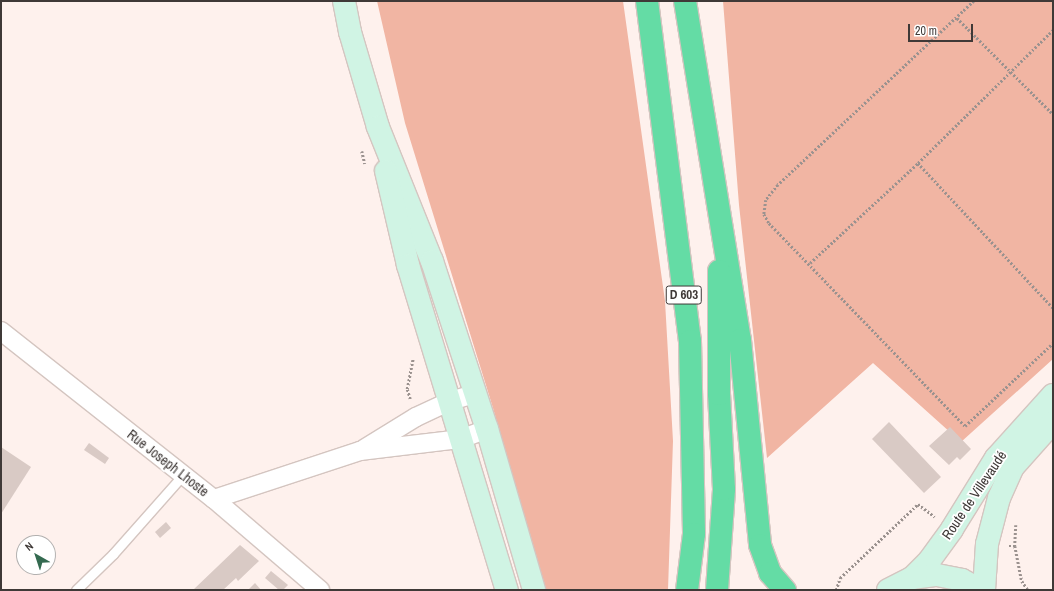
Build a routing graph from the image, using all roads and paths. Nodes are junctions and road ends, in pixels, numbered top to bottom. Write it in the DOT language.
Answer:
graph roads {
  1 [pos="344,1"];
  2 [pos="640,1"];
  3 [pos="647,1"];
  4 [pos="686,1"];
  5 [pos="974,1"];
  6 [pos="957,18"];
  7 [pos="1053,30"];
  8 [pos="651,42"];
  9 [pos="1012,71"];
  10 [pos="1053,114"];
  11 [pos="378,127"];
  12 [pos="918,163"];
  13 [pos="718,194"];
  14 [pos="810,263"];
  15 [pos="1053,308"];
  16 [pos="1,331"];
  17 [pos="1053,343"];
  18 [pos="475,394"];
  19 [pos="1053,395"];
  20 [pos="450,401"];
  21 [pos="487,429"];
  22 [pos="1044,435"];
  23 [pos="461,439"];
  24 [pos="360,451"];
  25 [pos="183,475"];
  26 [pos="214,499"];
  27 [pos="937,519"];
  28 [pos="1016,523"];
  29 [pos="912,578"];
  30 [pos="76,590"];
  31 [pos="320,590"];
  32 [pos="507,590"];
  33 [pos="534,590"];
  34 [pos="687,590"];
  35 [pos="717,590"];
  36 [pos="785,590"];
  37 [pos="836,590"];
  38 [pos="888,590"];
  39 [pos="981,590"];
  40 [pos="984,590"];
  41 [pos="1028,590"];
  1 -- 11 [label="main road"];
  2 -- 8 [label="highway"];
  3 -- 8 [label="highway, D 603"];
  4 -- 13 [label="highway, D 603"];
  5 -- 6 [label="path"];
  6 -- 9 [label="path"];
  6 -- 14 [label="path"];
  7 -- 9 [label="path"];
  8 -- 34 [label="highway, D 603"];
  9 -- 10 [label="path"];
  9 -- 12 [label="path"];
  11 -- 18 [label="main road"];
  11 -- 20 [label="main road"];
  12 -- 14 [label="path"];
  12 -- 15 [label="path"];
  13 -- 35 [label="highway, D 603"];
  13 -- 36 [label="highway"];
  14 -- 17 [label="path"];
  16 -- 25 [label="street, Rue Joseph Lhoste"];
  18 -- 20 [label="street"];
  18 -- 21 [label="main road"];
  19 -- 29 [label="main road, Route de Villevaudé"];
  20 -- 23 [label="main road"];
  20 -- 24 [label="street"];
  21 -- 23 [label="street"];
  21 -- 33 [label="main road"];
  22 -- 40 [label="main road, Route de Villevaudé"];
  23 -- 24 [label="street"];
  23 -- 32 [label="main road"];
  24 -- 26 [label="street, Rue Joseph Lhoste"];
  25 -- 26 [label="street, Rue Joseph Lhoste"];
  25 -- 30 [label="lane"];
  26 -- 31 [label="street"];
  27 -- 37 [label="path"];
  28 -- 41 [label="path"];
  29 -- 38 [label="main road"];
  29 -- 39 [label="main road"];
}
